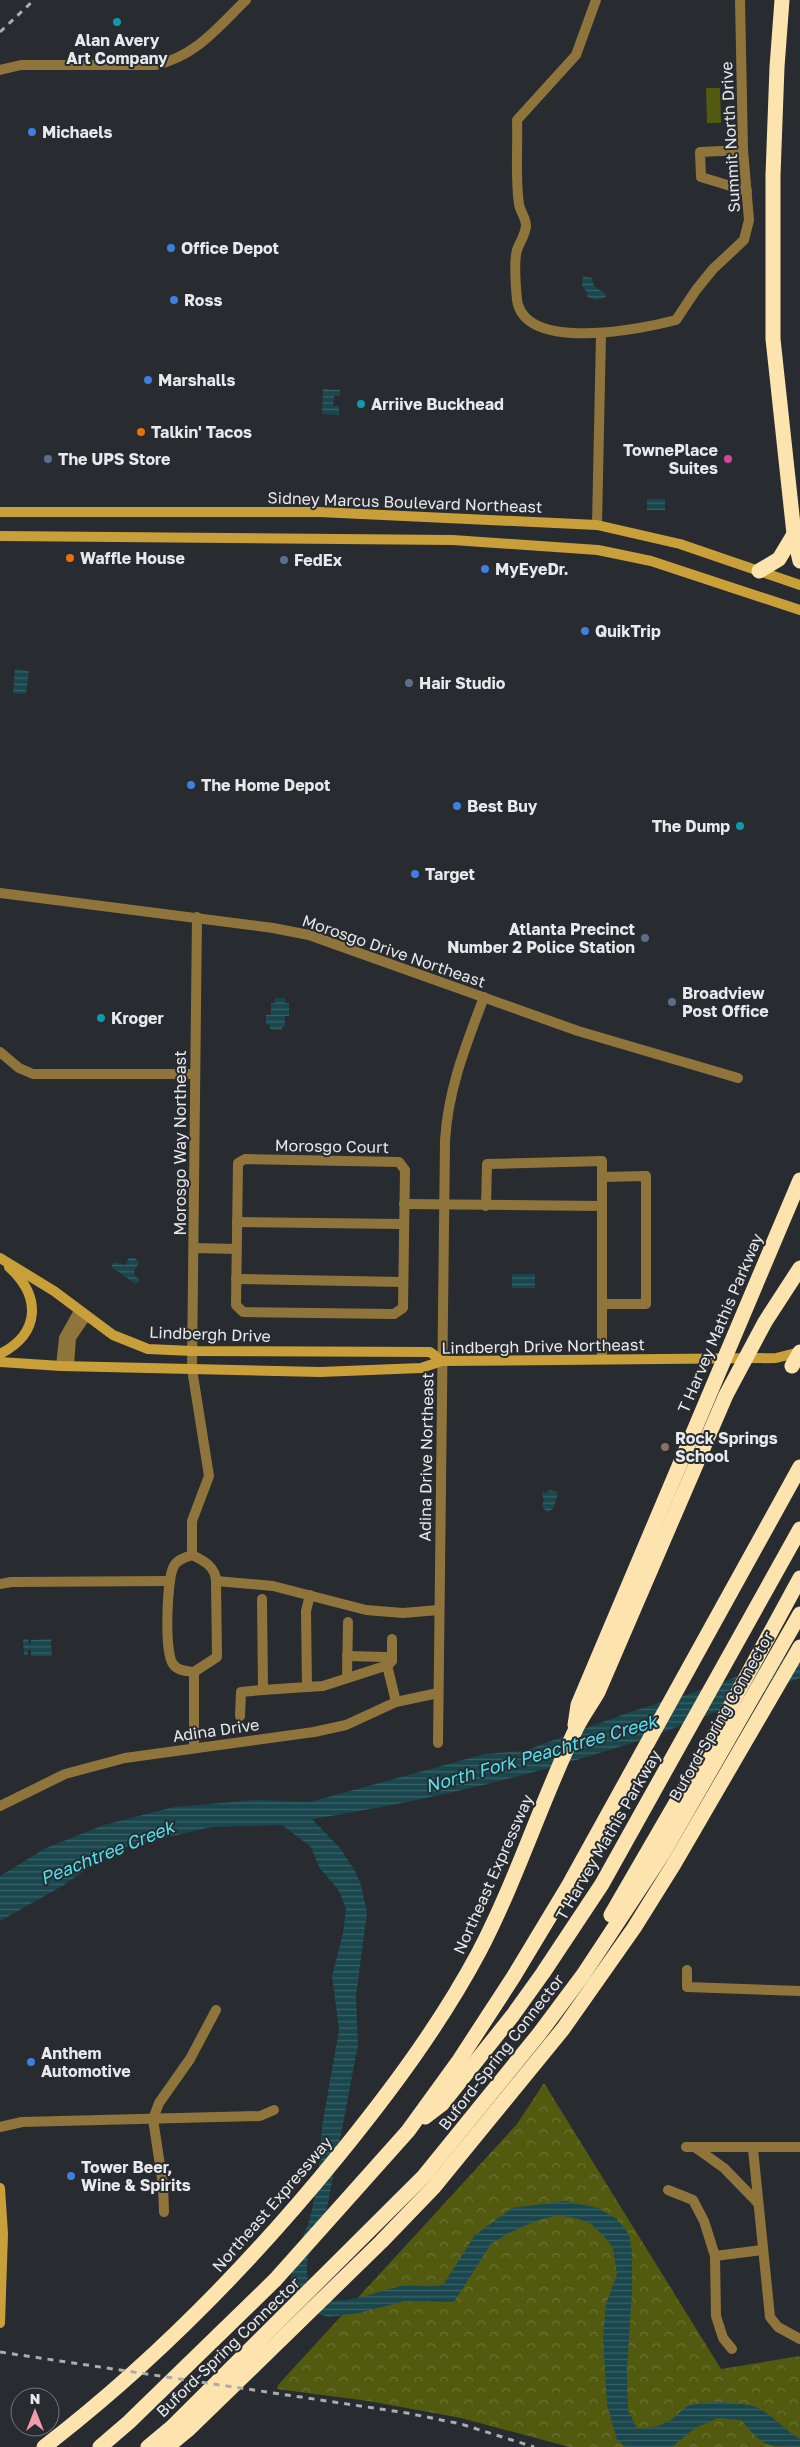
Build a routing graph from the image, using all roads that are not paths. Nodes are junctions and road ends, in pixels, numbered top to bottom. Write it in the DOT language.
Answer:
graph roads {
  1 [pos="246,0"];
  2 [pos="596,0"];
  3 [pos="740,0"];
  4 [pos="782,0"];
  5 [pos="0,70"];
  6 [pos="743,150"];
  7 [pos="747,192"];
  8 [pos="601,334"];
  9 [pos="0,512"];
  10 [pos="597,525"];
  11 [pos="794,534"];
  12 [pos="0,536"];
  13 [pos="800,561"];
  14 [pos="759,571"];
  15 [pos="800,585"];
  16 [pos="800,610"];
  17 [pos="0,892"];
  18 [pos="197,918"];
  19 [pos="484,997"];
  20 [pos="0,1052"];
  21 [pos="195,1074"];
  22 [pos="738,1078"];
  23 [pos="602,1176"];
  24 [pos="800,1180"];
  25 [pos="404,1204"];
  26 [pos="445,1206"];
  27 [pos="486,1206"];
  28 [pos="602,1206"];
  29 [pos="237,1222"];
  30 [pos="404,1224"];
  31 [pos="194,1248"];
  32 [pos="236,1250"];
  33 [pos="0,1259"];
  34 [pos="800,1268"];
  35 [pos="236,1279"];
  36 [pos="403,1282"];
  37 [pos="602,1304"];
  38 [pos="82,1313"];
  39 [pos="192,1351"];
  40 [pos="800,1352"];
  41 [pos="0,1354"];
  42 [pos="776,1358"];
  43 [pos="602,1359"];
  44 [pos="442,1361"];
  45 [pos="0,1362"];
  46 [pos="65,1366"];
  47 [pos="796,1366"];
  48 [pos="192,1369"];
  49 [pos="800,1467"];
  50 [pos="800,1529"];
  51 [pos="192,1555"];
  52 [pos="800,1578"];
  53 [pos="216,1581"];
  54 [pos="170,1582"];
  55 [pos="0,1584"];
  56 [pos="310,1595"];
  57 [pos="262,1599"];
  58 [pos="439,1610"];
  59 [pos="798,1618"];
  60 [pos="348,1622"];
  61 [pos="392,1639"];
  62 [pos="800,1646"];
  63 [pos="347,1656"];
  64 [pos="388,1665"];
  65 [pos="194,1672"];
  66 [pos="347,1677"];
  67 [pos="308,1687"];
  68 [pos="263,1690"];
  69 [pos="438,1693"];
  70 [pos="396,1702"];
  71 [pos="240,1716"];
  72 [pos="574,1732"];
  73 [pos="438,1743"];
  74 [pos="194,1748"];
  75 [pos="0,1806"];
  76 [pos="687,1970"];
  77 [pos="800,1990"];
  78 [pos="216,2010"];
  79 [pos="539,2034"];
  80 [pos="274,2110"];
  81 [pos="153,2119"];
  82 [pos="0,2127"];
  83 [pos="408,2131"];
  84 [pos="800,2147"];
  85 [pos="753,2148"];
  86 [pos="0,2188"];
  87 [pos="668,2190"];
  88 [pos="758,2202"];
  89 [pos="164,2212"];
  90 [pos="375,2238"];
  91 [pos="762,2250"];
  92 [pos="715,2256"];
  93 [pos="0,2323"];
  94 [pos="800,2339"];
  95 [pos="732,2349"];
  96 [pos="44,2447"];
  97 [pos="100,2447"];
  98 [pos="148,2447"];
  99 [pos="167,2447"];
  1 -- 5 [label="street"];
  2 -- 8 [label="street, Summit North Drive"];
  3 -- 6 [label="street, Summit North Drive"];
  4 -- 11 [label="highway"];
  6 -- 7 [label="street, Summit North Drive"];
  6 -- 7 [label="street"];
  7 -- 8 [label="street, Summit North Drive"];
  8 -- 10 [label="street"];
  9 -- 10 [label="main road, Sidney Marcus Boulevard Northeast"];
  10 -- 14 [label="main road, Sidney Marcus Boulevard Northeast"];
  11 -- 13 [label="highway"];
  11 -- 14 [label="highway"];
  12 -- 16 [label="main road"];
  14 -- 15 [label="main road, Sidney Marcus Boulevard Northeast"];
  17 -- 18 [label="street, Morosgo Drive Northeast"];
  18 -- 19 [label="street, Morosgo Drive Northeast"];
  18 -- 21 [label="street, Morosgo Way Northeast"];
  19 -- 22 [label="street, Morosgo Drive Northeast"];
  19 -- 26 [label="street, Adina Drive Northeast"];
  20 -- 21 [label="street"];
  21 -- 31 [label="street, Morosgo Way Northeast"];
  23 -- 27 [label="street"];
  23 -- 28 [label="street"];
  23 -- 37 [label="street"];
  24 -- 72 [label="highway, T Harvey Mathis Parkway"];
  25 -- 26 [label="street"];
  25 -- 29 [label="street, Morosgo Court"];
  25 -- 30 [label="street, Morosgo Court"];
  26 -- 27 [label="street"];
  26 -- 44 [label="street, Adina Drive Northeast"];
  27 -- 28 [label="street"];
  28 -- 37 [label="street"];
  29 -- 30 [label="street"];
  29 -- 32 [label="street, Morosgo Court"];
  30 -- 36 [label="street, Morosgo Court"];
  31 -- 32 [label="street"];
  31 -- 39 [label="street, Morosgo Way Northeast"];
  32 -- 35 [label="street, Morosgo Court"];
  33 -- 38 [label="main road, Lindbergh Drive"];
  33 -- 41 [label="main road"];
  34 -- 72 [label="highway, Northeast Expressway"];
  35 -- 36 [label="street"];
  35 -- 36 [label="street, Morosgo Court"];
  37 -- 43 [label="street"];
  38 -- 39 [label="main road, Lindbergh Drive"];
  38 -- 46 [label="street"];
  39 -- 44 [label="main road, Lindbergh Drive"];
  39 -- 48 [label="street, Morosgo Way Northeast"];
  40 -- 42 [label="main road, Lindbergh Drive Northeast"];
  40 -- 47 [label="highway"];
  42 -- 43 [label="main road, Lindbergh Drive Northeast"];
  42 -- 47 [label="main road, Lindbergh Drive Northeast"];
  43 -- 44 [label="main road, Lindbergh Drive Northeast"];
  44 -- 48 [label="main road, Lindbergh Drive Northeast"];
  44 -- 58 [label="street, Adina Drive Northeast"];
  45 -- 46 [label="main road, Lindbergh Drive Northeast"];
  46 -- 48 [label="main road, Lindbergh Drive Northeast"];
  48 -- 51 [label="street, Morosgo Way Northeast"];
  49 -- 83 [label="highway"];
  50 -- 83 [label="highway, T Harvey Mathis Parkway"];
  51 -- 53 [label="street"];
  51 -- 54 [label="street"];
  52 -- 79 [label="highway"];
  53 -- 56 [label="street"];
  53 -- 65 [label="street"];
  54 -- 55 [label="street"];
  54 -- 65 [label="street"];
  56 -- 58 [label="street"];
  56 -- 67 [label="street"];
  57 -- 68 [label="street"];
  58 -- 69 [label="street, Adina Drive Northeast"];
  59 -- 79 [label="highway, Buford-Spring Connector"];
  60 -- 63 [label="street"];
  61 -- 64 [label="street"];
  62 -- 90 [label="highway, Buford-Spring Connector"];
  63 -- 64 [label="street"];
  63 -- 66 [label="street"];
  64 -- 66 [label="street"];
  64 -- 70 [label="street"];
  65 -- 74 [label="street"];
  66 -- 67 [label="street"];
  67 -- 68 [label="street"];
  68 -- 71 [label="street"];
  69 -- 70 [label="street, Adina Drive"];
  69 -- 73 [label="street, Adina Drive Northeast"];
  70 -- 74 [label="street, Adina Drive"];
  72 -- 96 [label="highway, Northeast Expressway"];
  74 -- 75 [label="street, Adina Drive"];
  76 -- 77 [label="street"];
  78 -- 81 [label="street"];
  79 -- 90 [label="highway, Buford-Spring Connector"];
  80 -- 81 [label="street"];
  81 -- 82 [label="street"];
  81 -- 89 [label="street"];
  83 -- 97 [label="highway"];
  84 -- 85 [label="street"];
  85 -- 88 [label="street"];
  85 -- 88 [label="street"];
  86 -- 93 [label="main road"];
  87 -- 92 [label="street"];
  88 -- 91 [label="street"];
  90 -- 98 [label="highway, Buford-Spring Connector"];
  90 -- 99 [label="highway, Buford-Spring Connector"];
  91 -- 92 [label="street"];
  91 -- 94 [label="street"];
  92 -- 95 [label="street"];
}
